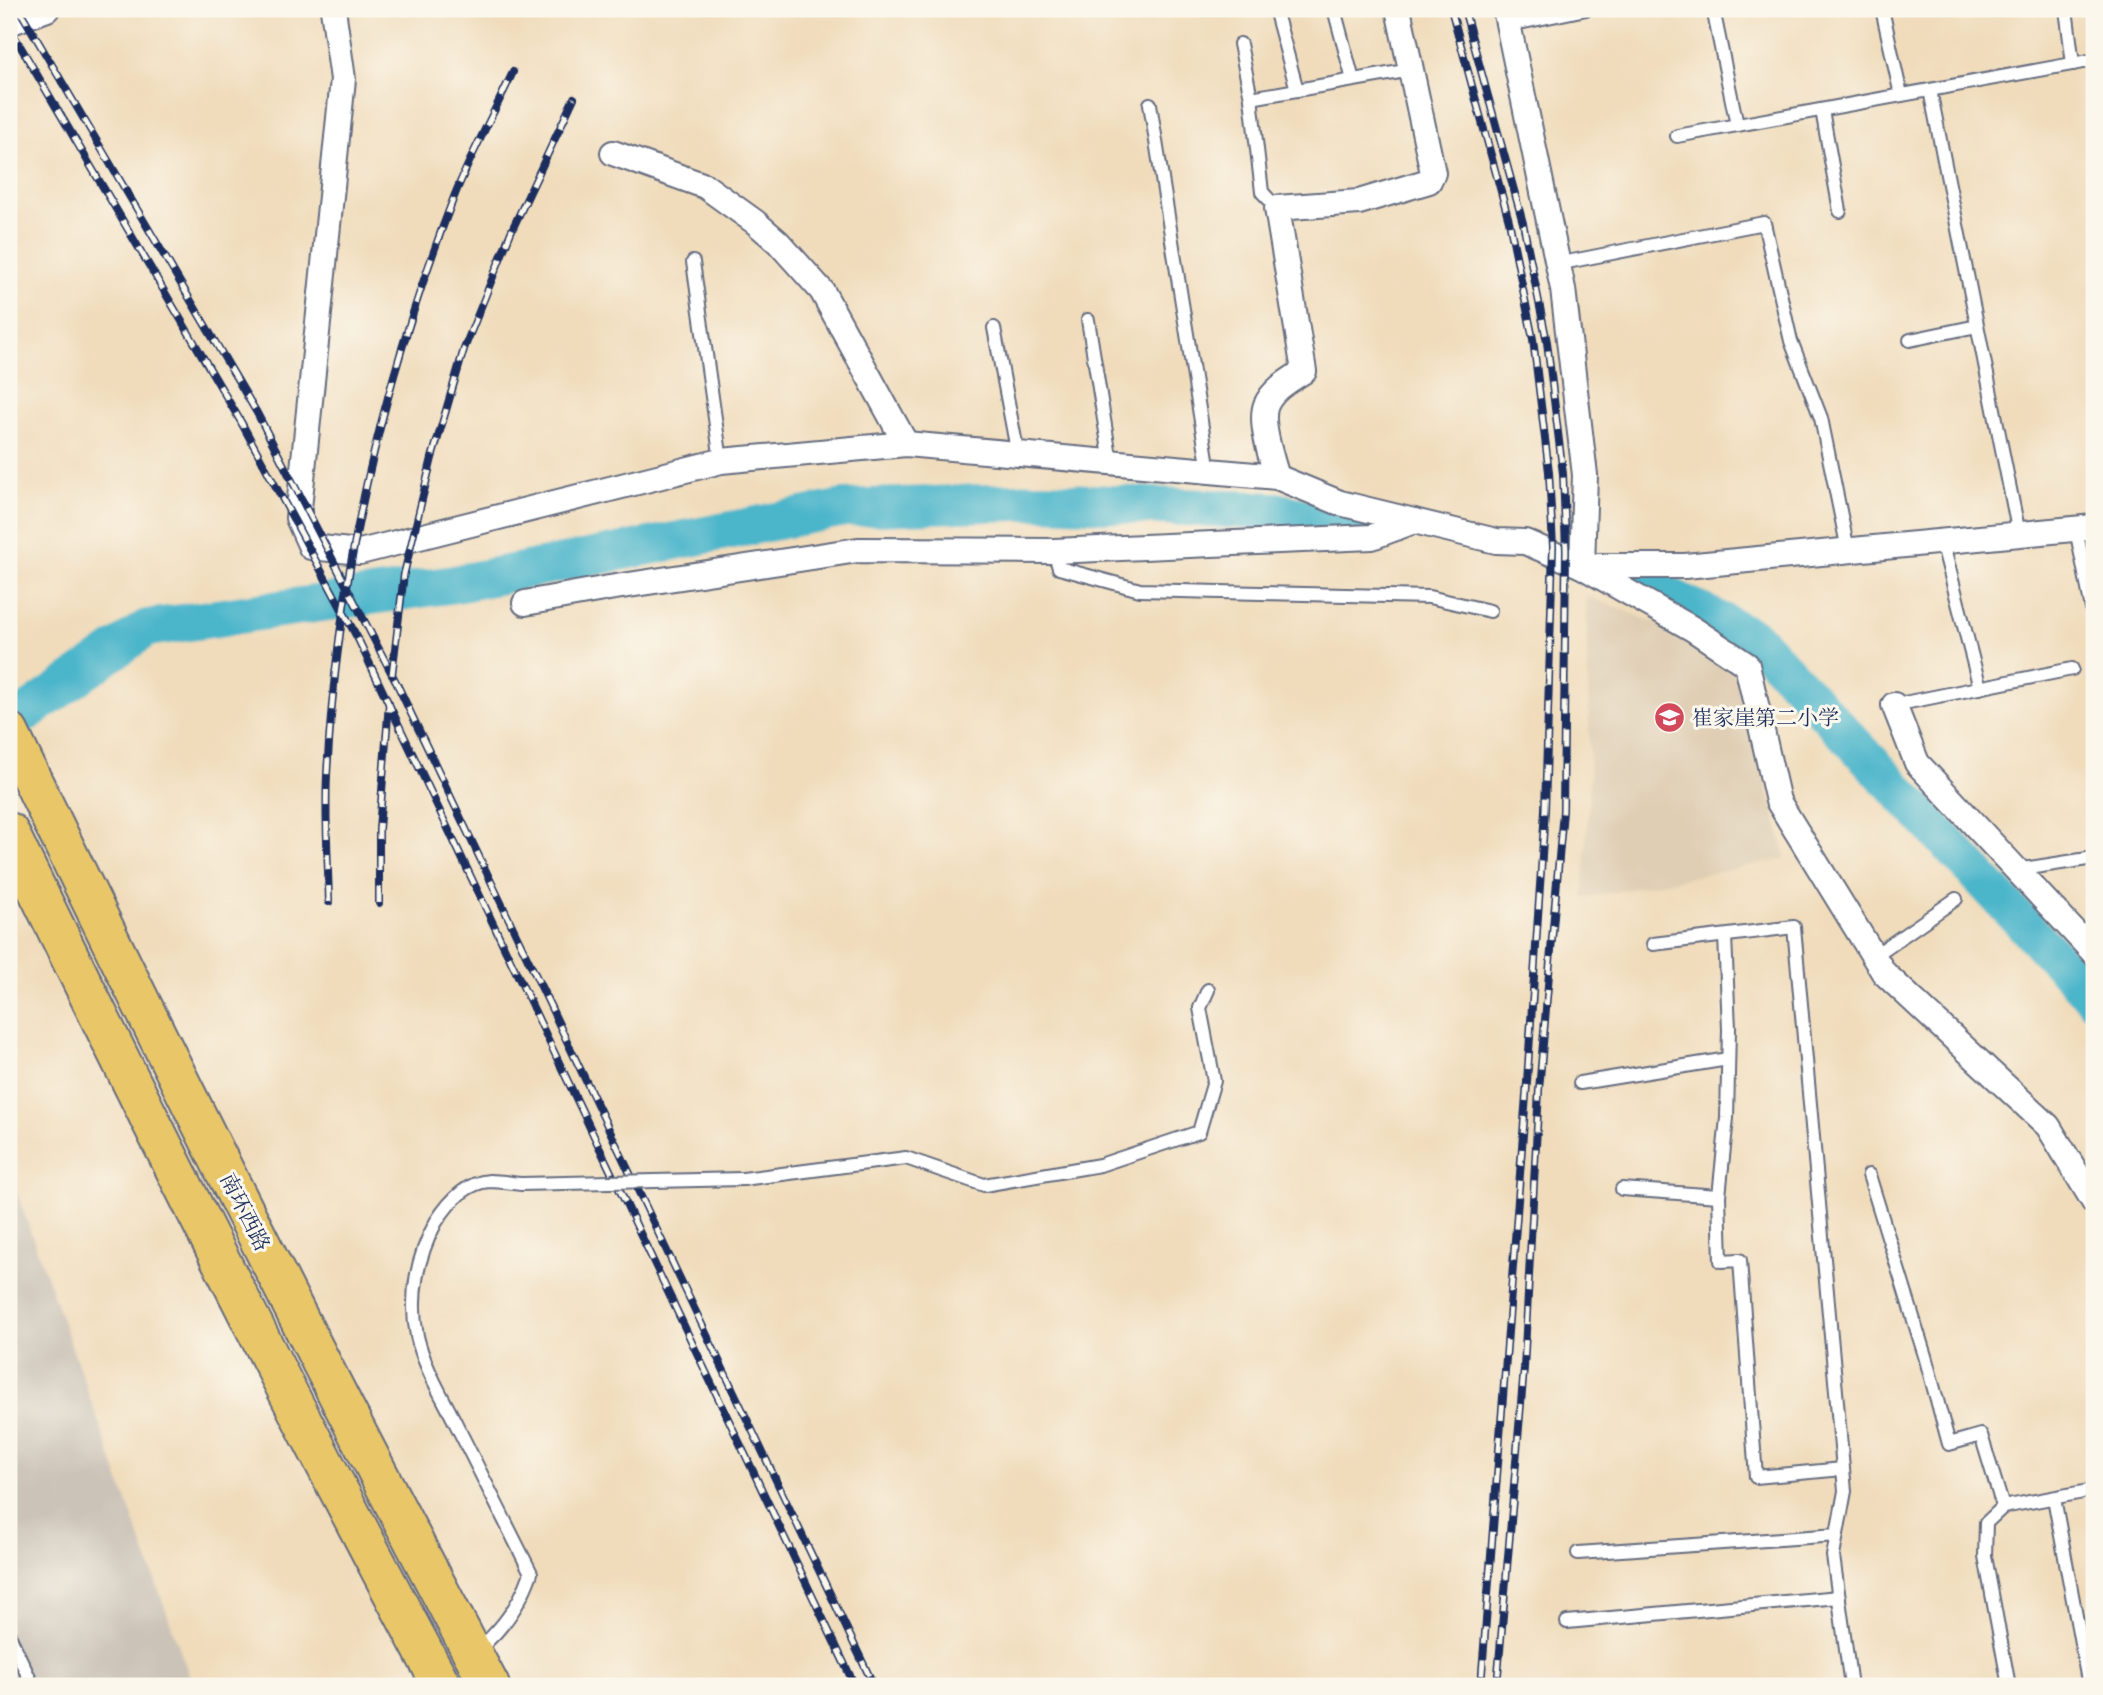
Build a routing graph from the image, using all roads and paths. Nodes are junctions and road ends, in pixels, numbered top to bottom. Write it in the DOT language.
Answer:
graph roads {
  1 [pos="47,9"];
  2 [pos="333,9"];
  3 [pos="1275,9"];
  4 [pos="1334,9"];
  5 [pos="1398,9"];
  6 [pos="1586,9"];
  7 [pos="1713,9"];
  8 [pos="1882,9"];
  9 [pos="2066,9"];
  10 [pos="1507,17"];
  11 [pos="9,23"];
  12 [pos="1240,44"];
  13 [pos="2094,60"];
  14 [pos="2073,64"];
  15 [pos="1411,70"];
  16 [pos="1353,80"];
  17 [pos="1297,90"];
  18 [pos="1930,90"];
  19 [pos="1902,95"];
  20 [pos="1251,98"];
  21 [pos="1150,104"];
  22 [pos="1822,110"];
  23 [pos="1737,125"];
  24 [pos="1677,136"];
  25 [pos="613,153"];
  26 [pos="1278,208"];
  27 [pos="1840,211"];
  28 [pos="693,262"];
  29 [pos="1558,264"];
  30 [pos="1088,320"];
  31 [pos="1977,326"];
  32 [pos="994,328"];
  33 [pos="1910,340"];
  34 [pos="906,444"];
  35 [pos="1018,455"];
  36 [pos="721,461"];
  37 [pos="1111,463"];
  38 [pos="1209,471"];
  39 [pos="1278,477"];
  40 [pos="1413,521"];
  41 [pos="2085,528"];
  42 [pos="2019,534"];
  43 [pos="1942,541"];
  44 [pos="1848,550"];
  45 [pos="1054,551"];
  46 [pos="1582,566"];
  47 [pos="525,603"];
  48 [pos="1490,611"];
  49 [pos="2094,618"];
  50 [pos="2072,669"];
  51 [pos="1980,688"];
  52 [pos="1894,705"];
  53 [pos="9,732"];
  54 [pos="9,832"];
  55 [pos="2094,858"];
  56 [pos="2016,870"];
  57 [pos="1956,899"];
  58 [pos="1725,936"];
  59 [pos="1653,944"];
  60 [pos="2094,953"];
  61 [pos="1874,956"];
  62 [pos="1208,990"];
  63 [pos="1728,1059"];
  64 [pos="1580,1083"];
  65 [pos="1869,1175"];
  66 [pos="1622,1189"];
  67 [pos="1719,1196"];
  68 [pos="2094,1202"];
  69 [pos="1843,1469"];
  70 [pos="2094,1490"];
  71 [pos="2054,1497"];
  72 [pos="2003,1507"];
  73 [pos="1837,1535"];
  74 [pos="1578,1553"];
  75 [pos="1839,1597"];
  76 [pos="1567,1622"];
  77 [pos="9,1635"];
  78 [pos="481,1670"];
  79 [pos="33,1686"];
  80 [pos="442,1686"];
  81 [pos="1851,1686"];
  82 [pos="2009,1686"];
  83 [pos="2089,1686"];
  1 -- 11 [label="street"];
  2 -- 36 [label="street"];
  3 -- 17 [label="lane"];
  4 -- 16 [label="lane"];
  5 -- 15 [label="street"];
  6 -- 10 [label="lane"];
  7 -- 23 [label="lane"];
  8 -- 19 [label="lane"];
  9 -- 14 [label="lane"];
  10 -- 29 [label="street"];
  12 -- 20 [label="lane"];
  13 -- 14 [label="lane"];
  14 -- 18 [label="lane"];
  15 -- 16 [label="lane"];
  15 -- 26 [label="street"];
  16 -- 17 [label="lane"];
  17 -- 20 [label="lane"];
  18 -- 19 [label="lane"];
  18 -- 31 [label="lane"];
  19 -- 22 [label="lane"];
  20 -- 26 [label="lane"];
  21 -- 38 [label="lane"];
  22 -- 23 [label="lane"];
  22 -- 27 [label="lane"];
  23 -- 24 [label="lane"];
  25 -- 34 [label="street"];
  26 -- 39 [label="street"];
  28 -- 36 [label="lane"];
  29 -- 44 [label="lane"];
  29 -- 46 [label="street"];
  30 -- 37 [label="lane"];
  31 -- 33 [label="lane"];
  31 -- 42 [label="lane"];
  32 -- 35 [label="lane"];
  34 -- 35 [label="street"];
  34 -- 36 [label="street"];
  35 -- 37 [label="street"];
  37 -- 38 [label="street"];
  38 -- 39 [label="street"];
  39 -- 40 [label="street"];
  40 -- 45 [label="street"];
  40 -- 46 [label="street"];
  41 -- 42 [label="street"];
  41 -- 49 [label="lane"];
  42 -- 43 [label="street"];
  43 -- 44 [label="street"];
  43 -- 51 [label="lane"];
  44 -- 46 [label="street"];
  45 -- 47 [label="street"];
  45 -- 48 [label="lane"];
  46 -- 61 [label="street"];
  50 -- 51 [label="lane"];
  51 -- 52 [label="lane"];
  52 -- 56 [label="street"];
  53 -- 78 [label="highway, 南环西路"];
  54 -- 80 [label="highway, 南环西路"];
  55 -- 56 [label="lane"];
  56 -- 60 [label="street"];
  57 -- 61 [label="lane"];
  58 -- 59 [label="lane"];
  58 -- 63 [label="lane"];
  58 -- 69 [label="lane"];
  61 -- 68 [label="street"];
  62 -- 78 [label="lane, bridge"];
  63 -- 64 [label="lane"];
  63 -- 67 [label="lane"];
  65 -- 72 [label="lane"];
  66 -- 67 [label="lane"];
  67 -- 69 [label="lane"];
  69 -- 73 [label="lane"];
  70 -- 71 [label="lane"];
  71 -- 72 [label="lane"];
  71 -- 83 [label="lane"];
  72 -- 82 [label="lane"];
  73 -- 74 [label="lane"];
  73 -- 75 [label="lane"];
  75 -- 76 [label="lane"];
  75 -- 81 [label="lane"];
  77 -- 79 [label="lane"];
}
